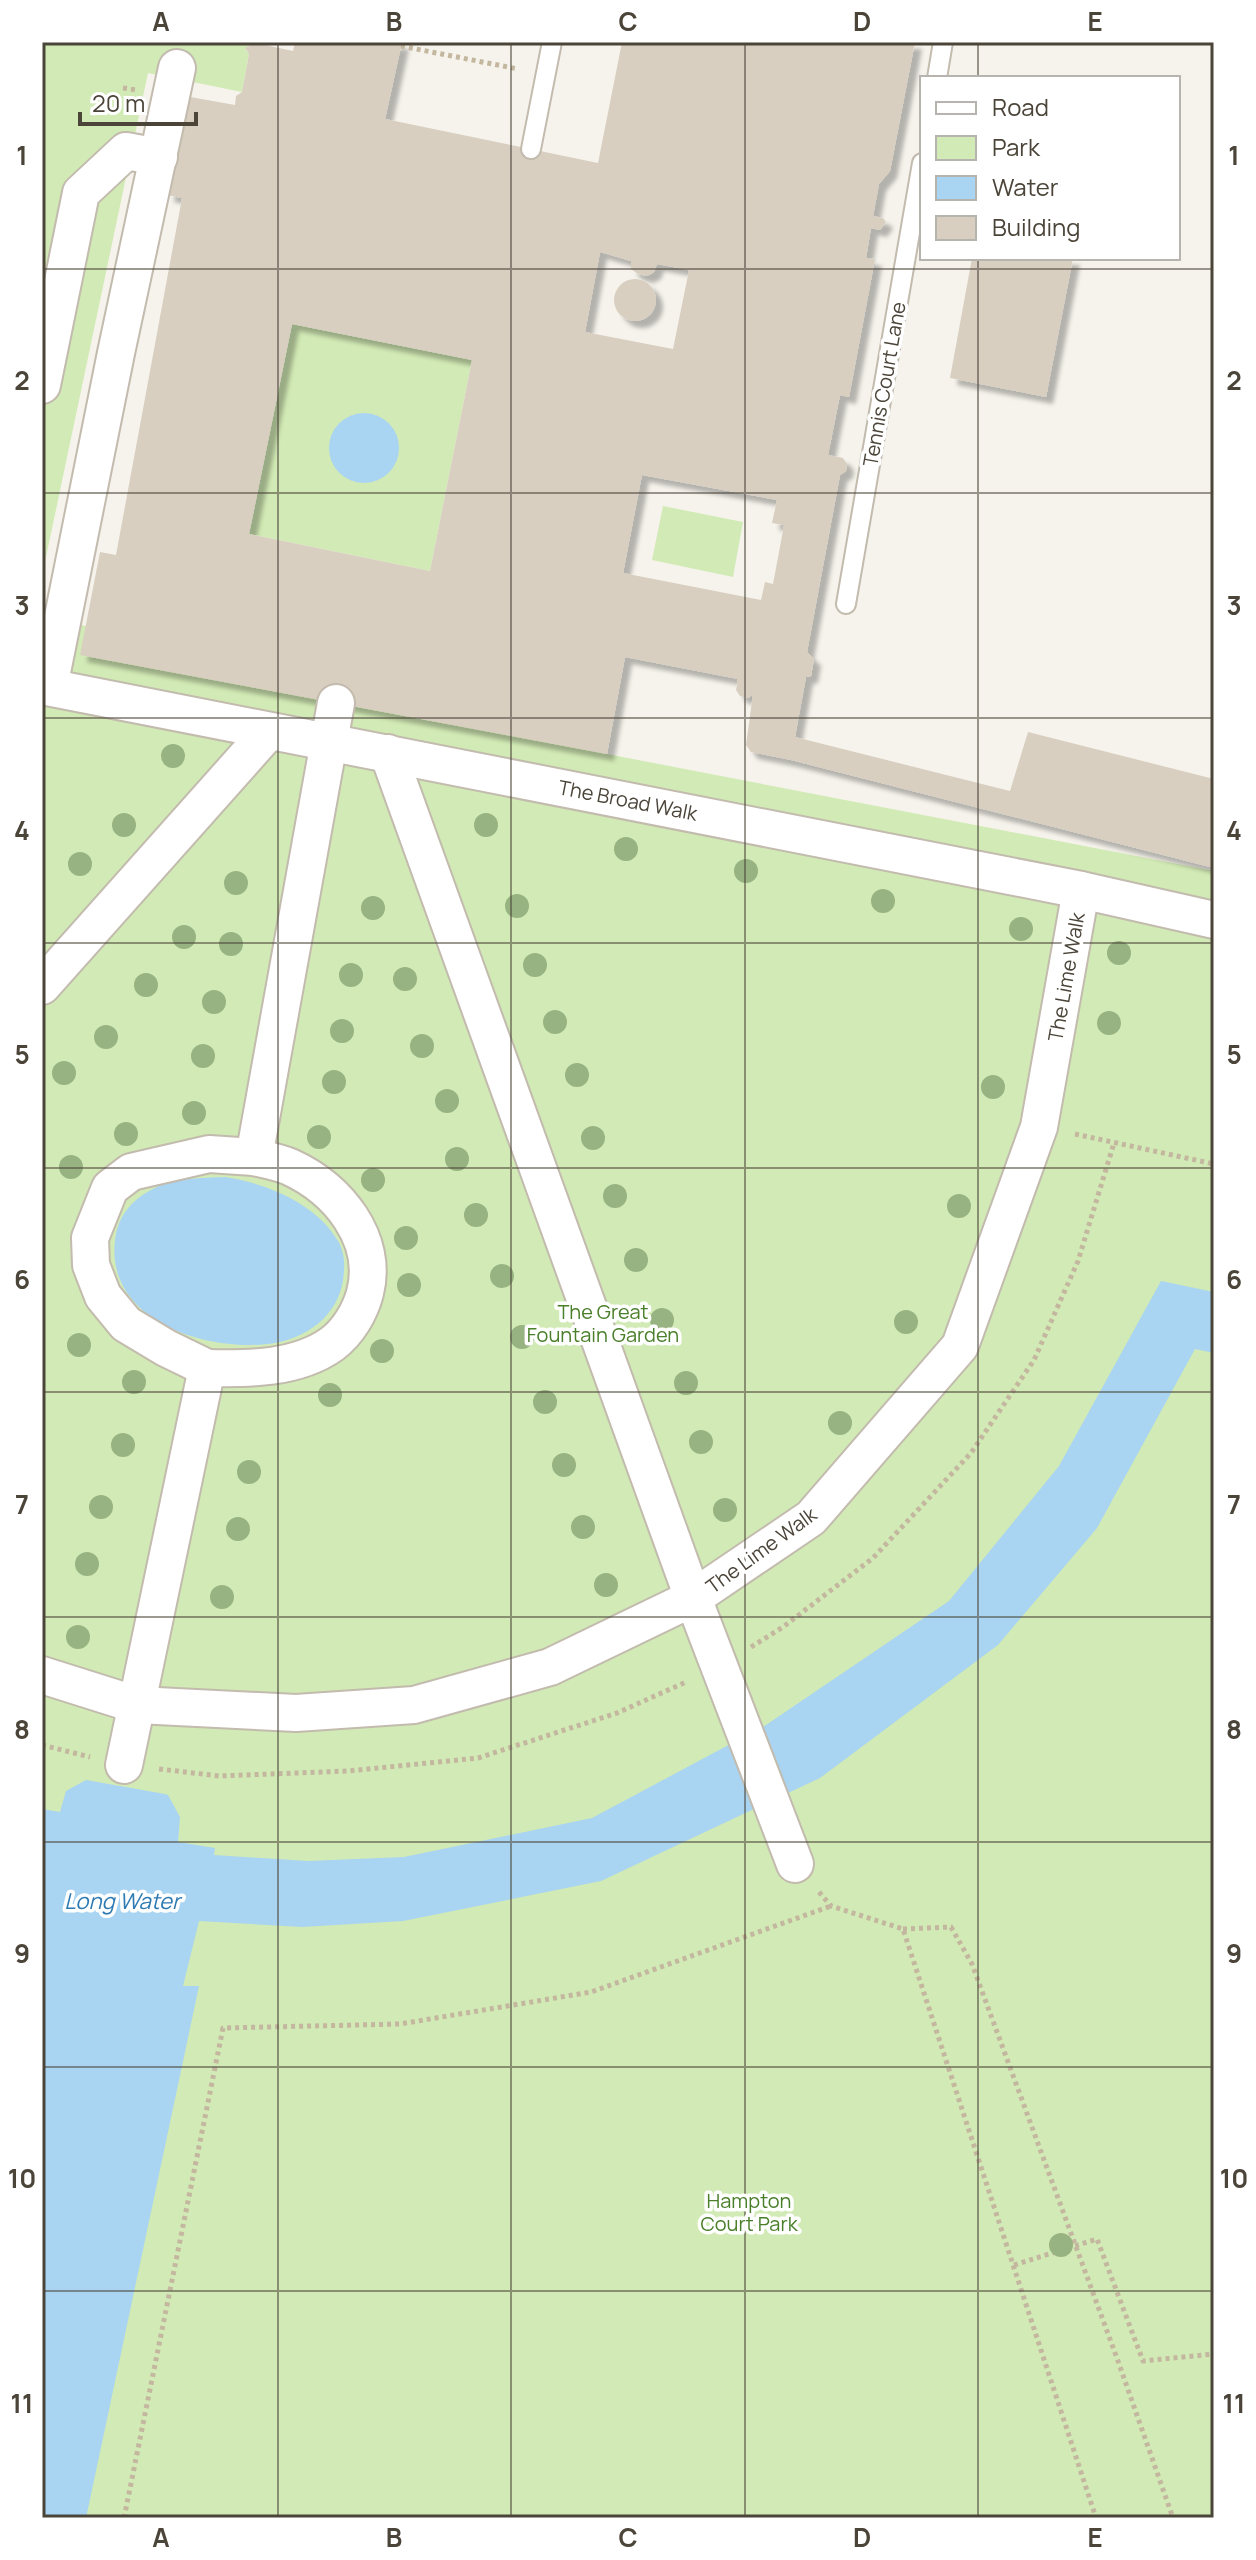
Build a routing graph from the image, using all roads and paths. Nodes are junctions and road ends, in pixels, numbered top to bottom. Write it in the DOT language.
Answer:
graph roads {
  1 [pos="552,42"];
  2 [pos="943,42"];
  3 [pos="401,46"];
  4 [pos="546,74"];
  5 [pos="937,76"];
  6 [pos="166,86"];
  7 [pos="531,149"];
  8 [pos="159,157"];
  9 [pos="920,175"];
  10 [pos="76,344"];
  11 [pos="42,385"];
  12 [pos="54,603"];
  13 [pos="846,604"];
  14 [pos="46,686"];
  15 [pos="336,703"];
  16 [pos="269,731"];
  17 [pos="328,742"];
  18 [pos="388,753"];
  19 [pos="1081,890"];
  20 [pos="1214,920"];
  21 [pos="42,986"];
  22 [pos="1039,1127"];
  23 [pos="254,1157"];
  24 [pos="1214,1164"];
  25 [pos="207,1368"];
  26 [pos="693,1598"];
  27 [pos="42,1675"];
  28 [pos="137,1705"];
  29 [pos="124,1765"];
  30 [pos="795,1864"];
  31 [pos="831,1906"];
  32 [pos="903,1929"];
  33 [pos="1076,2246"];
  34 [pos="1014,2265"];
  35 [pos="1214,2354"];
  36 [pos="124,2518"];
  37 [pos="1096,2518"];
  38 [pos="1173,2518"];
  1 -- 4 [label="lane"];
  2 -- 5 [label="lane"];
  3 -- 4 [label="path"];
  4 -- 7 [label="lane"];
  6 -- 8 [label="street"];
  8 -- 10 [label="street"];
  8 -- 10 [label="street"];
  9 -- 13 [label="lane, Tennis Court Lane"];
  10 -- 11 [label="street"];
  10 -- 12 [label="street"];
  12 -- 14 [label="street"];
  14 -- 16 [label="street, The Broad Walk"];
  15 -- 17 [label="street"];
  16 -- 17 [label="street, The Broad Walk"];
  16 -- 21 [label="street"];
  17 -- 18 [label="street, The Broad Walk"];
  17 -- 23 [label="street"];
  18 -- 19 [label="street, The Broad Walk"];
  18 -- 26 [label="street"];
  19 -- 20 [label="street, The Broad Walk"];
  19 -- 22 [label="street, The Lime Walk"];
  22 -- 24 [label="path"];
  22 -- 26 [label="street, The Lime Walk"];
  23 -- 25 [label="street"];
  23 -- 25 [label="street"];
  25 -- 28 [label="street"];
  26 -- 28 [label="street, The Lime Walk"];
  26 -- 30 [label="street"];
  27 -- 28 [label="street, The Lime Walk"];
  28 -- 29 [label="street"];
  30 -- 31 [label="path"];
  31 -- 32 [label="path"];
  31 -- 36 [label="path"];
  32 -- 33 [label="path"];
  32 -- 34 [label="path"];
  33 -- 34 [label="path"];
  33 -- 35 [label="path"];
  33 -- 38 [label="path"];
  34 -- 37 [label="path"];
}
